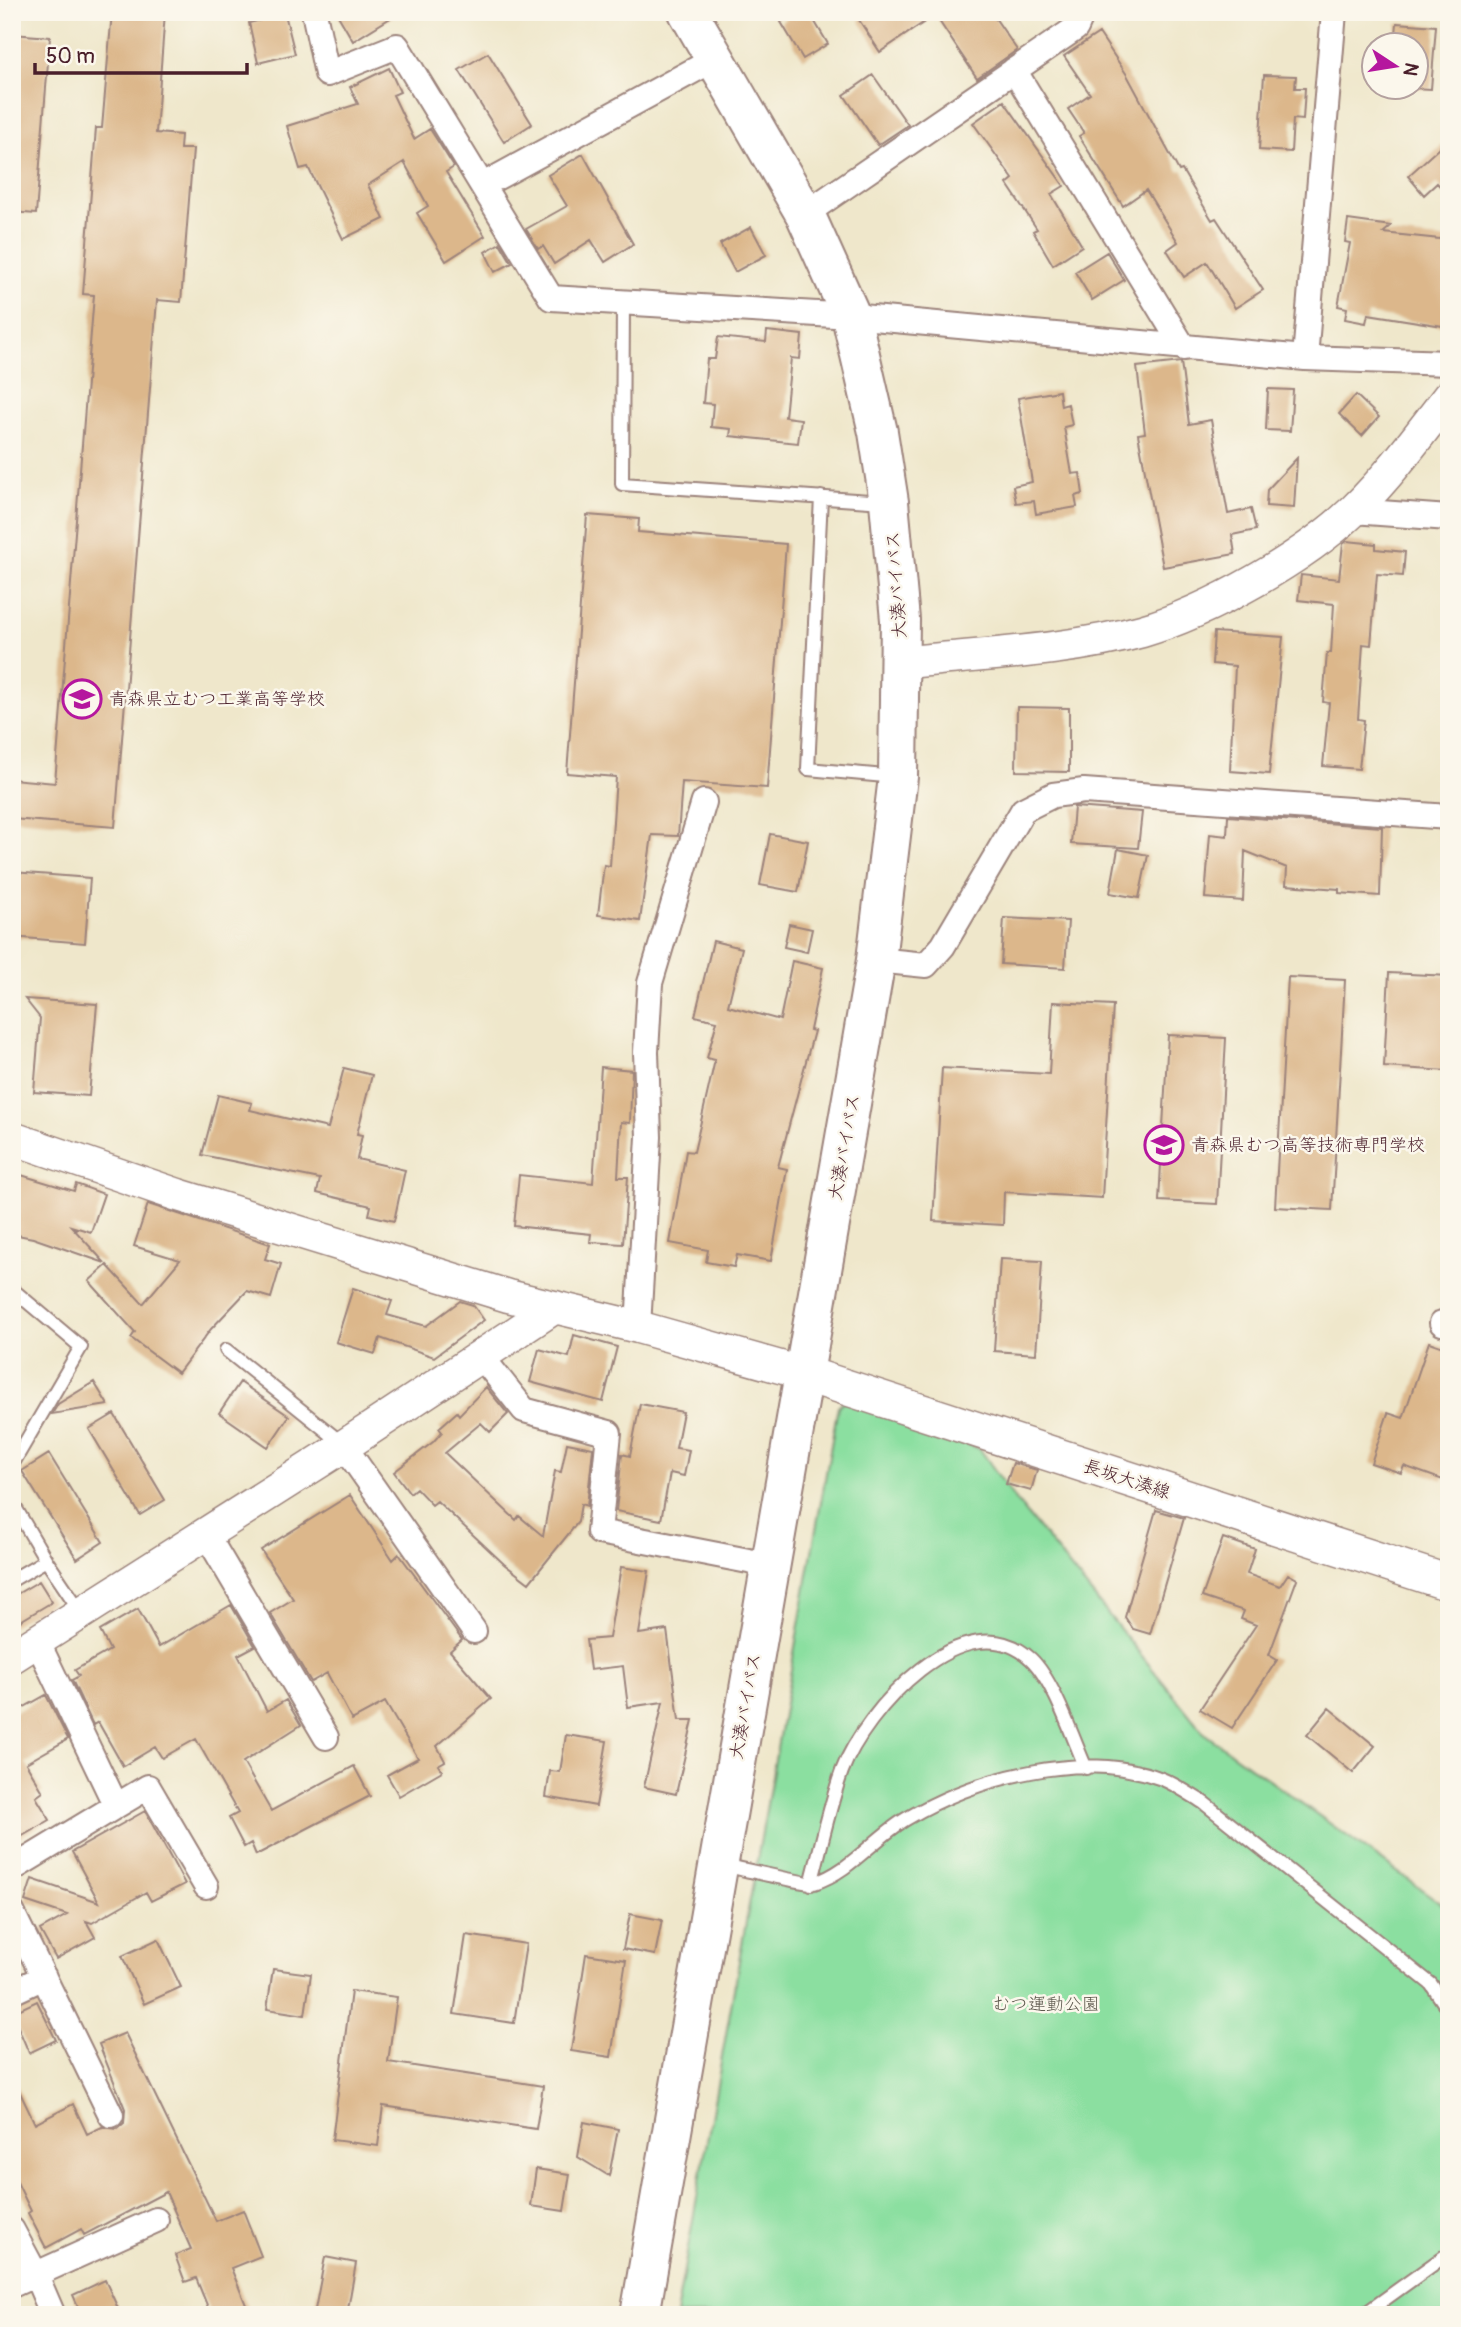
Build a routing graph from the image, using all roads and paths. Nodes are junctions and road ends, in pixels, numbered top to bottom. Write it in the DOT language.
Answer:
graph roads {
  1 [pos="314,12"];
  2 [pos="688,12"];
  3 [pos="1083,12"];
  4 [pos="1334,12"];
  5 [pos="713,60"];
  6 [pos="1014,70"];
  7 [pos="483,185"];
  8 [pos="805,214"];
  9 [pos="623,302"];
  10 [pos="851,316"];
  11 [pos="1184,348"];
  12 [pos="1305,358"];
  13 [pos="1449,363"];
  14 [pos="1449,396"];
  15 [pos="821,497"];
  16 [pos="889,502"];
  17 [pos="1353,511"];
  18 [pos="1449,518"];
  19 [pos="900,663"];
  20 [pos="898,777"];
  21 [pos="704,802"];
  22 [pos="1449,817"];
  23 [pos="876,960"];
  24 [pos="12,1138"];
  25 [pos="12,1289"];
  26 [pos="555,1307"];
  27 [pos="638,1326"];
  28 [pos="226,1350"];
  29 [pos="481,1356"];
  30 [pos="805,1374"];
  31 [pos="344,1446"];
  32 [pos="12,1465"];
  33 [pos="12,1502"];
  34 [pos="206,1534"];
  35 [pos="46,1560"];
  36 [pos="769,1565"];
  37 [pos="12,1580"];
  38 [pos="1449,1583"];
  39 [pos="82,1613"];
  40 [pos="474,1632"];
  41 [pos="25,1649"];
  42 [pos="326,1737"];
  43 [pos="1086,1769"];
  44 [pos="116,1806"];
  45 [pos="718,1865"];
  46 [pos="12,1869"];
  47 [pos="811,1884"];
  48 [pos="206,1886"];
  49 [pos="12,1912"];
  50 [pos="44,1978"];
  51 [pos="12,1992"];
  52 [pos="1449,2011"];
  53 [pos="111,2115"];
  54 [pos="156,2220"];
  55 [pos="12,2230"];
  56 [pos="1449,2253"];
  57 [pos="36,2273"];
  58 [pos="12,2285"];
  59 [pos="53,2315"];
  60 [pos="640,2315"];
  61 [pos="1363,2315"];
  1 -- 7 [label="street"];
  2 -- 5 [label="highway, 大湊バイパス"];
  3 -- 6 [label="street"];
  4 -- 12 [label="street"];
  5 -- 7 [label="street"];
  5 -- 8 [label="highway, 大湊バイパス"];
  6 -- 8 [label="street"];
  6 -- 11 [label="street"];
  7 -- 9 [label="street"];
  8 -- 10 [label="highway, 大湊バイパス"];
  9 -- 10 [label="street"];
  9 -- 15 [label="lane"];
  10 -- 11 [label="street"];
  10 -- 16 [label="highway, 大湊バイパス"];
  11 -- 12 [label="street"];
  12 -- 13 [label="street"];
  14 -- 17 [label="street"];
  15 -- 16 [label="lane"];
  15 -- 20 [label="lane"];
  16 -- 19 [label="highway, 大湊バイパス"];
  17 -- 18 [label="street"];
  17 -- 19 [label="street"];
  19 -- 20 [label="highway, 大湊バイパス"];
  20 -- 23 [label="highway, 大湊バイパス"];
  21 -- 27 [label="street"];
  22 -- 23 [label="street"];
  23 -- 30 [label="highway, 大湊バイパス"];
  24 -- 26 [label="street"];
  25 -- 32 [label="lane"];
  26 -- 27 [label="street"];
  26 -- 29 [label="street"];
  27 -- 30 [label="street"];
  28 -- 31 [label="lane"];
  29 -- 31 [label="street"];
  29 -- 36 [label="street"];
  30 -- 36 [label="highway, 大湊バイパス"];
  30 -- 38 [label="main road, 長坂大湊線"];
  31 -- 34 [label="street"];
  31 -- 40 [label="street"];
  33 -- 35 [label="lane"];
  34 -- 39 [label="street"];
  34 -- 42 [label="street"];
  35 -- 37 [label="lane"];
  35 -- 39 [label="lane"];
  36 -- 45 [label="highway, 大湊バイパス"];
  39 -- 41 [label="street"];
  41 -- 44 [label="street"];
  43 -- 47 [label="lane"];
  43 -- 47 [label="lane"];
  43 -- 52 [label="lane"];
  44 -- 46 [label="street"];
  44 -- 48 [label="street"];
  45 -- 47 [label="lane"];
  45 -- 60 [label="highway, 大湊バイパス"];
  49 -- 50 [label="street"];
  50 -- 51 [label="street"];
  50 -- 53 [label="street"];
  54 -- 57 [label="street"];
  55 -- 57 [label="street"];
  56 -- 61 [label="lane"];
  57 -- 58 [label="street"];
  57 -- 59 [label="street"];
}
